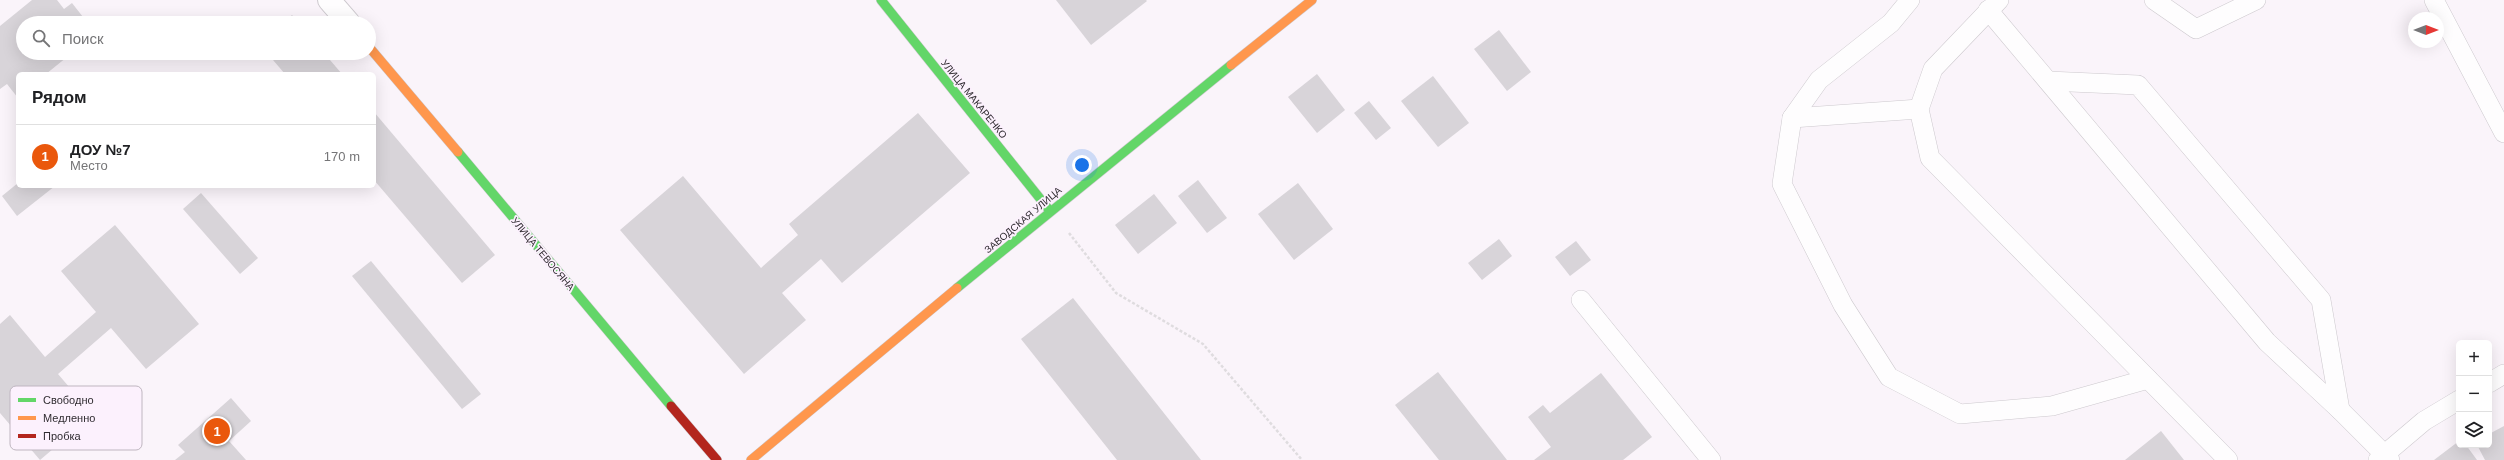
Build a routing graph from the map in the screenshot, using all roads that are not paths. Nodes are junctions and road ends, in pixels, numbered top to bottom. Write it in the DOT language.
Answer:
graph roads {
  1 [pos="329,0"];
  2 [pos="881,0"];
  3 [pos="1312,0"];
  4 [pos="1910,0"];
  5 [pos="2154,0"];
  6 [pos="2256,0"];
  7 [pos="2434,0"];
  8 [pos="1993,5"];
  9 [pos="343,16"];
  10 [pos="376,55"];
  11 [pos="2048,81"];
  12 [pos="1919,109"];
  13 [pos="1792,118"];
  14 [pos="2504,133"];
  15 [pos="1050,211"];
  16 [pos="1581,300"];
  17 [pos="2504,374"];
  18 [pos="2148,379"];
  19 [pos="2492,381"];
  20 [pos="2456,402"];
  21 [pos="2340,410"];
  22 [pos="762,457"];
  23 [pos="2384,458"];
  24 [pos="717,460"];
  25 [pos="1711,460"];
  26 [pos="2228,460"];
  1 -- 9 [label="street"];
  2 -- 15 [label="street, УЛИЦА МАКАРЕНКО"];
  3 -- 15 [label="street, ЗАВОДСКАЯ УЛИЦА"];
  4 -- 13 [label="lane"];
  5 -- 6 [label="lane"];
  7 -- 14 [label="lane"];
  8 -- 11 [label="lane"];
  8 -- 12 [label="lane"];
  10 -- 24 [label="street, УЛИЦА ТЕВОСЯНА"];
  11 -- 21 [label="lane"];
  11 -- 21 [label="lane"];
  12 -- 13 [label="lane"];
  12 -- 18 [label="lane"];
  13 -- 18 [label="lane"];
  15 -- 22 [label="street, ЗАВОДСКАЯ УЛИЦА"];
  16 -- 25 [label="lane"];
  17 -- 19 [label="lane"];
  18 -- 26 [label="lane"];
  20 -- 23 [label="lane"];
  21 -- 23 [label="lane"];
}
